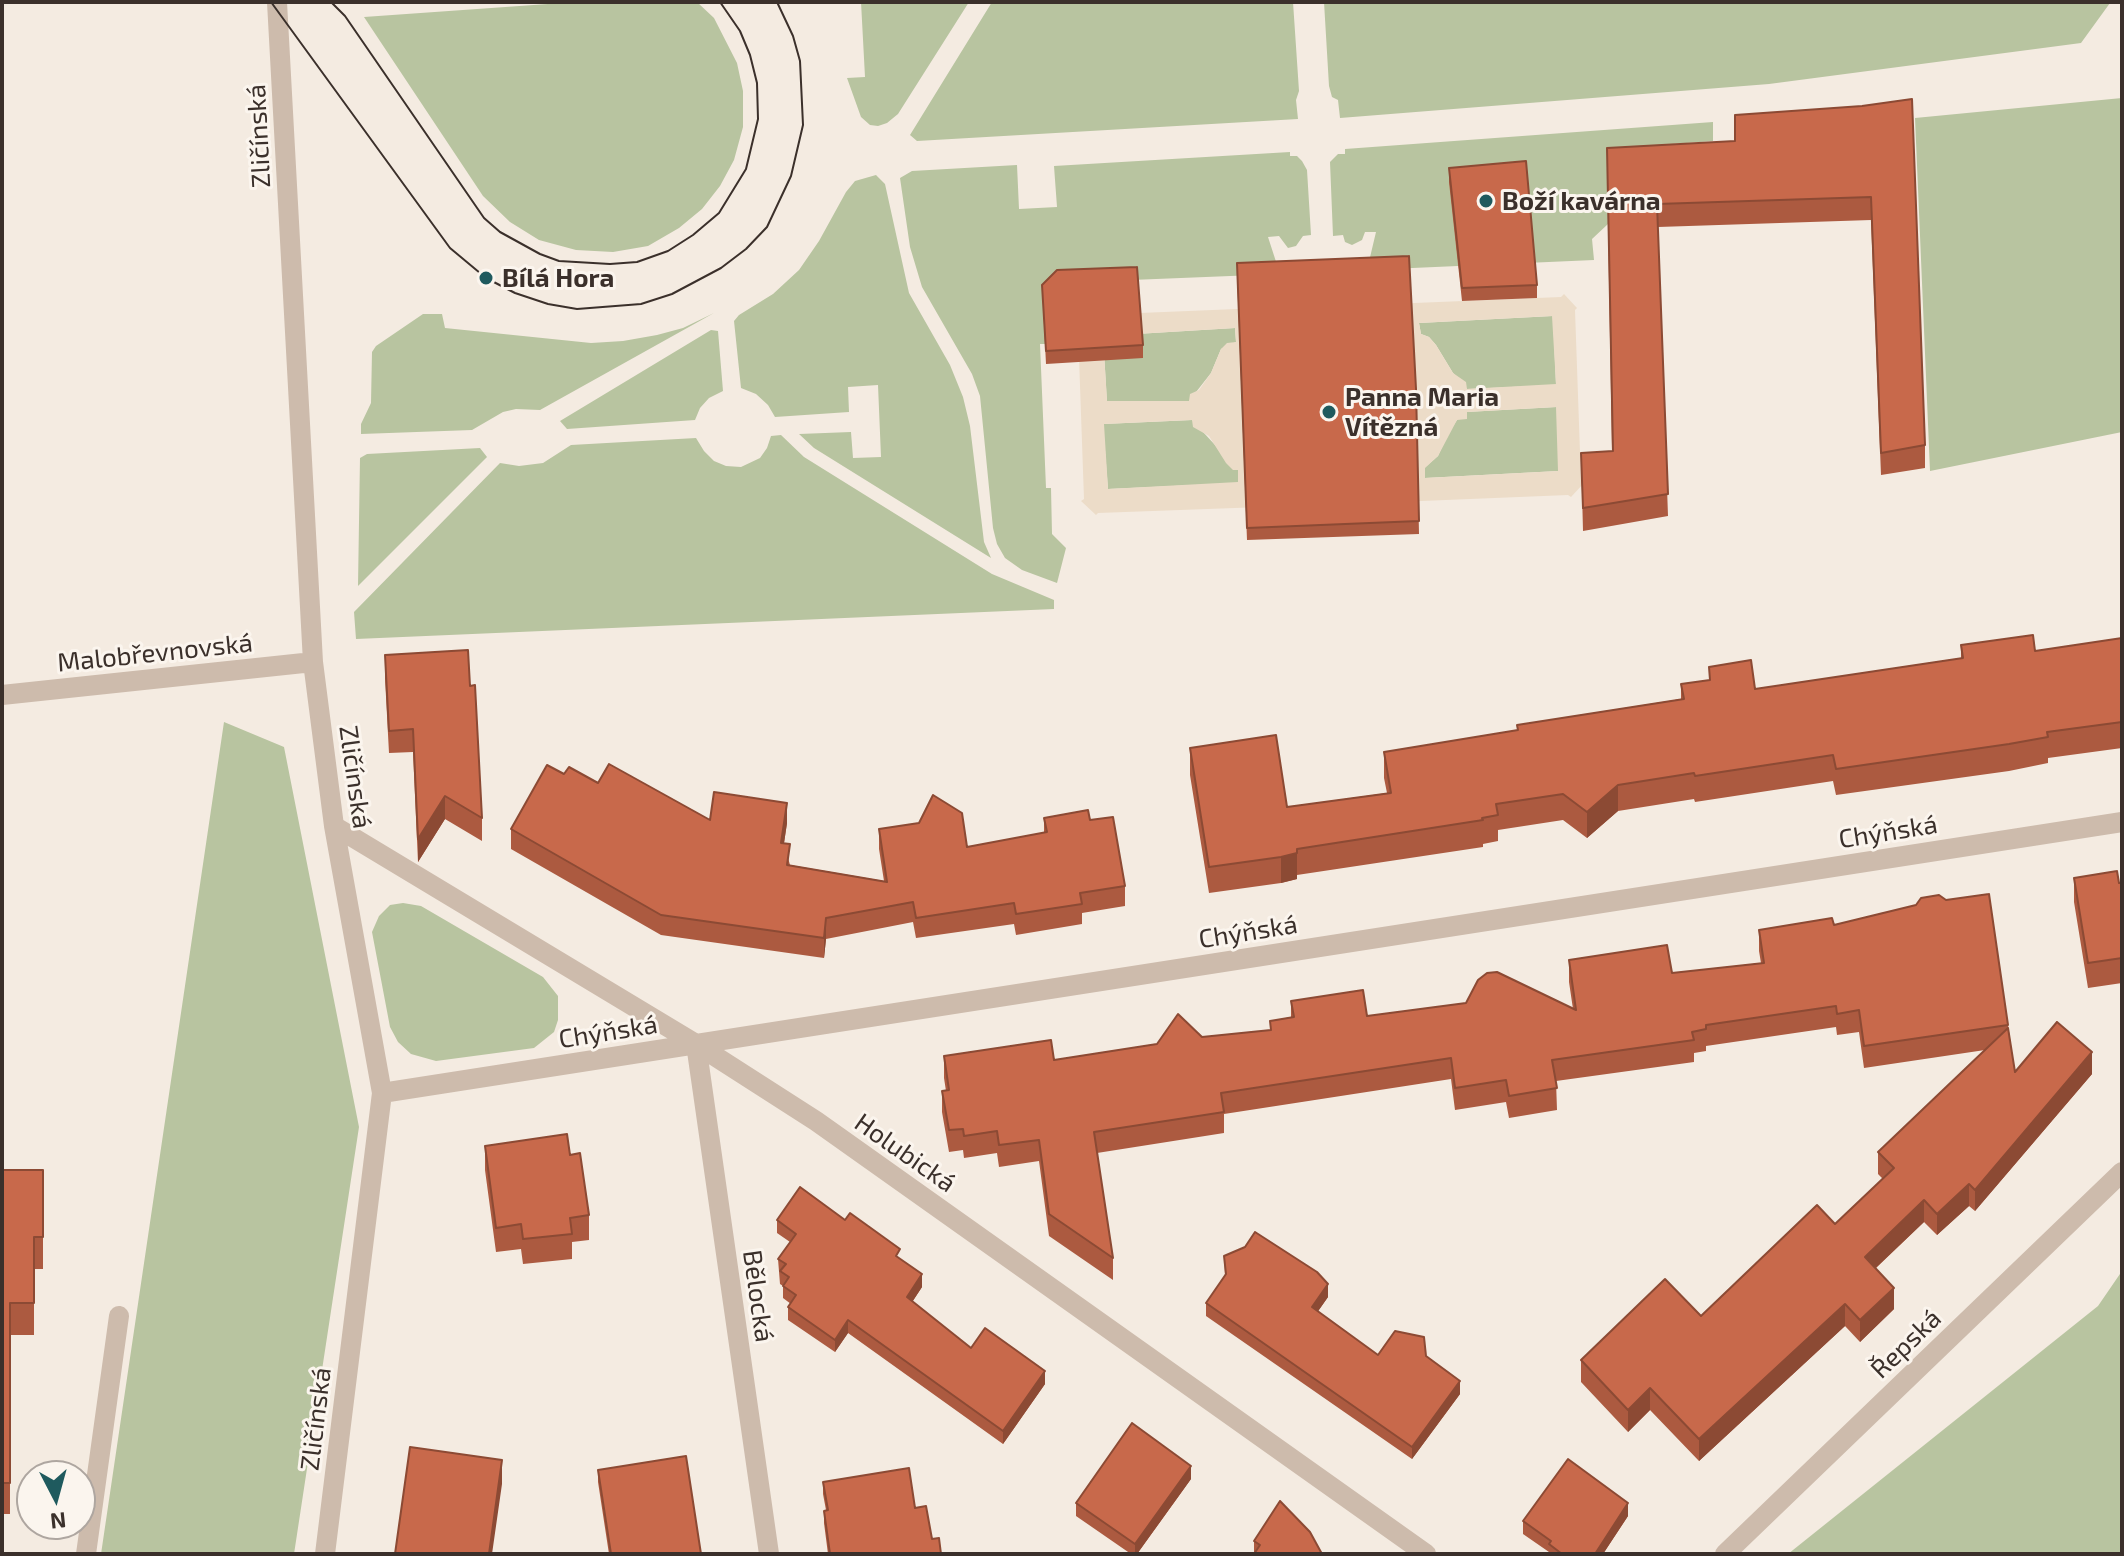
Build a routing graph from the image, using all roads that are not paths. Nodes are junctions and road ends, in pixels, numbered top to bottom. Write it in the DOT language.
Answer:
graph roads {
  1 [pos="277,2"];
  2 [pos="313,662"];
  3 [pos="2,695"];
  4 [pos="2122,822"];
  5 [pos="334,826"];
  6 [pos="696,1044"];
  7 [pos="382,1093"];
  8 [pos="2122,1172"];
  9 [pos="119,1316"];
  10 [pos="86,1554"];
  11 [pos="325,1554"];
  12 [pos="769,1554"];
  13 [pos="1426,1554"];
  14 [pos="1725,1554"];
  1 -- 2 [label="street, Zličínská"];
  2 -- 3 [label="street, Malobřevnovská"];
  2 -- 5 [label="street, Zličínská"];
  4 -- 6 [label="street, Chýňská"];
  5 -- 6 [label="street, Holubická"];
  5 -- 7 [label="street, Zličínská"];
  6 -- 7 [label="street, Chýňská"];
  6 -- 12 [label="street, Bělocká"];
  6 -- 13 [label="street, Holubická"];
  7 -- 11 [label="street, Zličínská"];
  8 -- 14 [label="street, Řepská"];
  9 -- 10 [label="street"];
}
